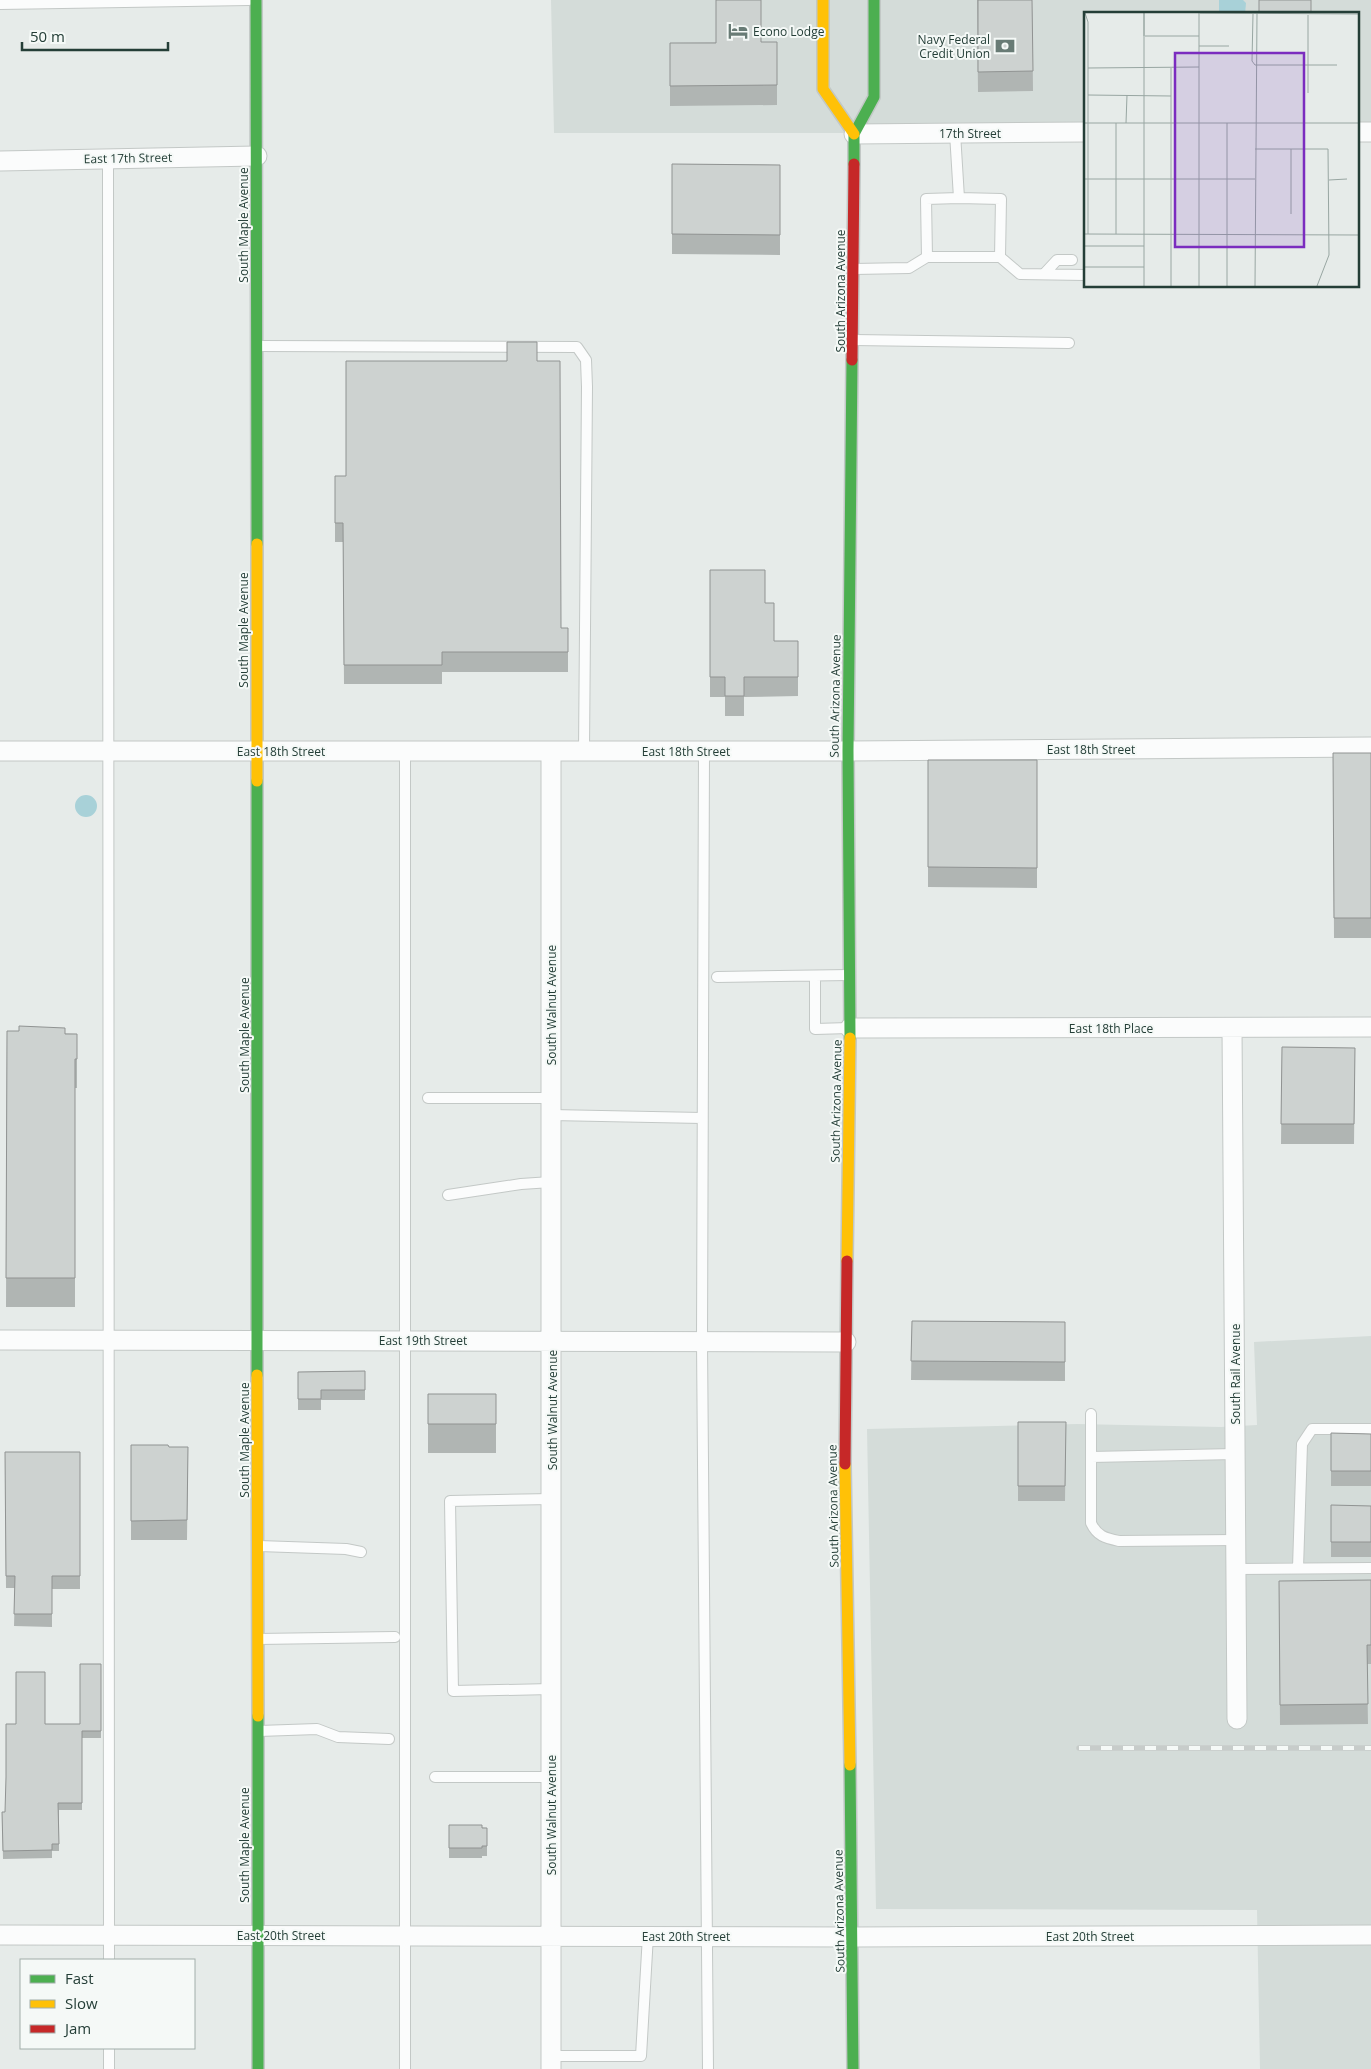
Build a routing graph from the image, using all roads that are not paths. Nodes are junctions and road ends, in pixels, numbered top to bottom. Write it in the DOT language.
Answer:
graph roads {
  1 [pos="249,0"];
  2 [pos="256,0"];
  3 [pos="823,0"];
  4 [pos="874,0"];
  5 [pos="0,4"];
  6 [pos="1084,132"];
  7 [pos="1358,132"];
  8 [pos="1371,132"];
  9 [pos="955,133"];
  10 [pos="854,134"];
  11 [pos="257,156"];
  12 [pos="108,159"];
  13 [pos="0,161"];
  14 [pos="959,198"];
  15 [pos="927,257"];
  16 [pos="1000,257"];
  17 [pos="1072,260"];
  18 [pos="854,269"];
  19 [pos="1044,274"];
  20 [pos="1084,275"];
  21 [pos="853,340"];
  22 [pos="1069,343"];
  23 [pos="257,346"];
  24 [pos="1371,747"];
  25 [pos="0,751"];
  26 [pos="108,751"];
  27 [pos="257,751"];
  28 [pos="405,751"];
  29 [pos="551,751"];
  30 [pos="584,751"];
  31 [pos="704,751"];
  32 [pos="848,751"];
  33 [pos="815,976"];
  34 [pos="850,976"];
  35 [pos="717,977"];
  36 [pos="1371,1027"];
  37 [pos="850,1028"];
  38 [pos="1232,1028"];
  39 [pos="428,1098"];
  40 [pos="551,1107"];
  41 [pos="702,1118"];
  42 [pos="551,1182"];
  43 [pos="448,1195"];
  44 [pos="108,1339"];
  45 [pos="0,1340"];
  46 [pos="258,1340"];
  47 [pos="405,1340"];
  48 [pos="552,1341"];
  49 [pos="702,1342"];
  50 [pos="846,1342"];
  51 [pos="1092,1414"];
  52 [pos="1371,1429"];
  53 [pos="1236,1454"];
  54 [pos="1091,1457"];
  55 [pos="552,1499"];
  56 [pos="1236,1540"];
  57 [pos="258,1546"];
  58 [pos="361,1552"];
  59 [pos="1237,1568"];
  60 [pos="1298,1568"];
  61 [pos="1371,1568"];
  62 [pos="395,1637"];
  63 [pos="258,1639"];
  64 [pos="551,1689"];
  65 [pos="1237,1719"];
  66 [pos="258,1731"];
  67 [pos="389,1739"];
  68 [pos="551,1777"];
  69 [pos="435,1778"];
  70 [pos="1371,1935"];
  71 [pos="0,1936"];
  72 [pos="109,1936"];
  73 [pos="258,1936"];
  74 [pos="405,1936"];
  75 [pos="551,1936"];
  76 [pos="648,1936"];
  77 [pos="707,1936"];
  78 [pos="853,1937"];
  79 [pos="109,1959"];
  80 [pos="109,2049"];
  81 [pos="551,2062"];
  82 [pos="109,2069"];
  83 [pos="258,2069"];
  84 [pos="405,2069"];
  85 [pos="708,2069"];
  86 [pos="852,2069"];
  1 -- 5 [label="lane"];
  2 -- 11 [label="street, South Maple Avenue"];
  3 -- 10 [label="street"];
  4 -- 10 [label="street, South Arizona Avenue"];
  6 -- 9 [label="street, 17th Street"];
  7 -- 8 [label="street"];
  9 -- 10 [label="street, 17th Street"];
  9 -- 14 [label="lane"];
  10 -- 18 [label="street, South Arizona Avenue"];
  11 -- 12 [label="street, East 17th Street"];
  11 -- 23 [label="street, South Maple Avenue"];
  12 -- 13 [label="street, East 17th Street"];
  12 -- 26 [label="lane"];
  14 -- 15 [label="lane"];
  14 -- 16 [label="lane"];
  15 -- 16 [label="lane"];
  15 -- 18 [label="lane"];
  16 -- 19 [label="lane"];
  17 -- 19 [label="lane"];
  18 -- 21 [label="street, South Arizona Avenue"];
  19 -- 20 [label="lane"];
  21 -- 22 [label="lane"];
  21 -- 32 [label="street, South Arizona Avenue"];
  23 -- 27 [label="street, South Maple Avenue"];
  23 -- 30 [label="lane"];
  24 -- 32 [label="street, East 18th Street"];
  25 -- 26 [label="street, East 18th Street"];
  26 -- 27 [label="street, East 18th Street"];
  26 -- 44 [label="lane"];
  27 -- 28 [label="street, East 18th Street"];
  27 -- 46 [label="street, South Maple Avenue"];
  28 -- 29 [label="street, East 18th Street"];
  28 -- 47 [label="lane"];
  29 -- 30 [label="street, East 18th Street"];
  29 -- 40 [label="street, South Walnut Avenue"];
  30 -- 31 [label="street, East 18th Street"];
  31 -- 32 [label="street, East 18th Street"];
  31 -- 41 [label="lane"];
  32 -- 34 [label="street, South Arizona Avenue"];
  33 -- 34 [label="lane"];
  33 -- 35 [label="lane"];
  33 -- 37 [label="lane"];
  34 -- 37 [label="street, South Arizona Avenue"];
  36 -- 38 [label="street, East 18th Place"];
  37 -- 38 [label="street, East 18th Place"];
  37 -- 50 [label="street, South Arizona Avenue"];
  38 -- 53 [label="street, South Rail Avenue"];
  39 -- 40 [label="lane"];
  40 -- 41 [label="lane"];
  40 -- 42 [label="street, South Walnut Avenue"];
  41 -- 49 [label="lane"];
  42 -- 43 [label="lane"];
  42 -- 48 [label="street, South Walnut Avenue"];
  44 -- 45 [label="street, East 19th Street"];
  44 -- 46 [label="street, East 19th Street"];
  44 -- 72 [label="lane"];
  46 -- 47 [label="street, East 19th Street"];
  46 -- 57 [label="street, South Maple Avenue"];
  47 -- 48 [label="street, East 19th Street"];
  47 -- 74 [label="lane"];
  48 -- 49 [label="street, East 19th Street"];
  48 -- 55 [label="street, South Walnut Avenue"];
  49 -- 50 [label="street, East 19th Street"];
  49 -- 77 [label="lane"];
  50 -- 78 [label="street, South Arizona Avenue"];
  51 -- 54 [label="lane"];
  52 -- 60 [label="lane"];
  53 -- 54 [label="lane"];
  53 -- 56 [label="street, South Rail Avenue"];
  54 -- 56 [label="lane"];
  55 -- 64 [label="street, South Walnut Avenue"];
  55 -- 64 [label="lane"];
  56 -- 59 [label="street, South Rail Avenue"];
  57 -- 58 [label="lane"];
  57 -- 63 [label="street, South Maple Avenue"];
  59 -- 60 [label="lane"];
  59 -- 65 [label="street, South Rail Avenue"];
  60 -- 61 [label="lane"];
  62 -- 63 [label="lane"];
  63 -- 66 [label="street, South Maple Avenue"];
  64 -- 68 [label="street, South Walnut Avenue"];
  66 -- 67 [label="lane"];
  66 -- 73 [label="street, South Maple Avenue"];
  68 -- 69 [label="lane"];
  68 -- 75 [label="street, South Walnut Avenue"];
  70 -- 78 [label="street, East 20th Street"];
  71 -- 72 [label="street, East 20th Street"];
  72 -- 73 [label="street, East 20th Street"];
  72 -- 79 [label="lane"];
  73 -- 74 [label="street, East 20th Street"];
  73 -- 83 [label="street, South Maple Avenue"];
  74 -- 75 [label="street, East 20th Street"];
  74 -- 84 [label="lane"];
  75 -- 76 [label="street, East 20th Street"];
  75 -- 81 [label="street, South Walnut Avenue"];
  76 -- 77 [label="street, East 20th Street"];
  76 -- 81 [label="lane"];
  77 -- 78 [label="street, East 20th Street"];
  77 -- 85 [label="lane"];
  78 -- 86 [label="street, South Arizona Avenue"];
  80 -- 82 [label="lane"];
}
